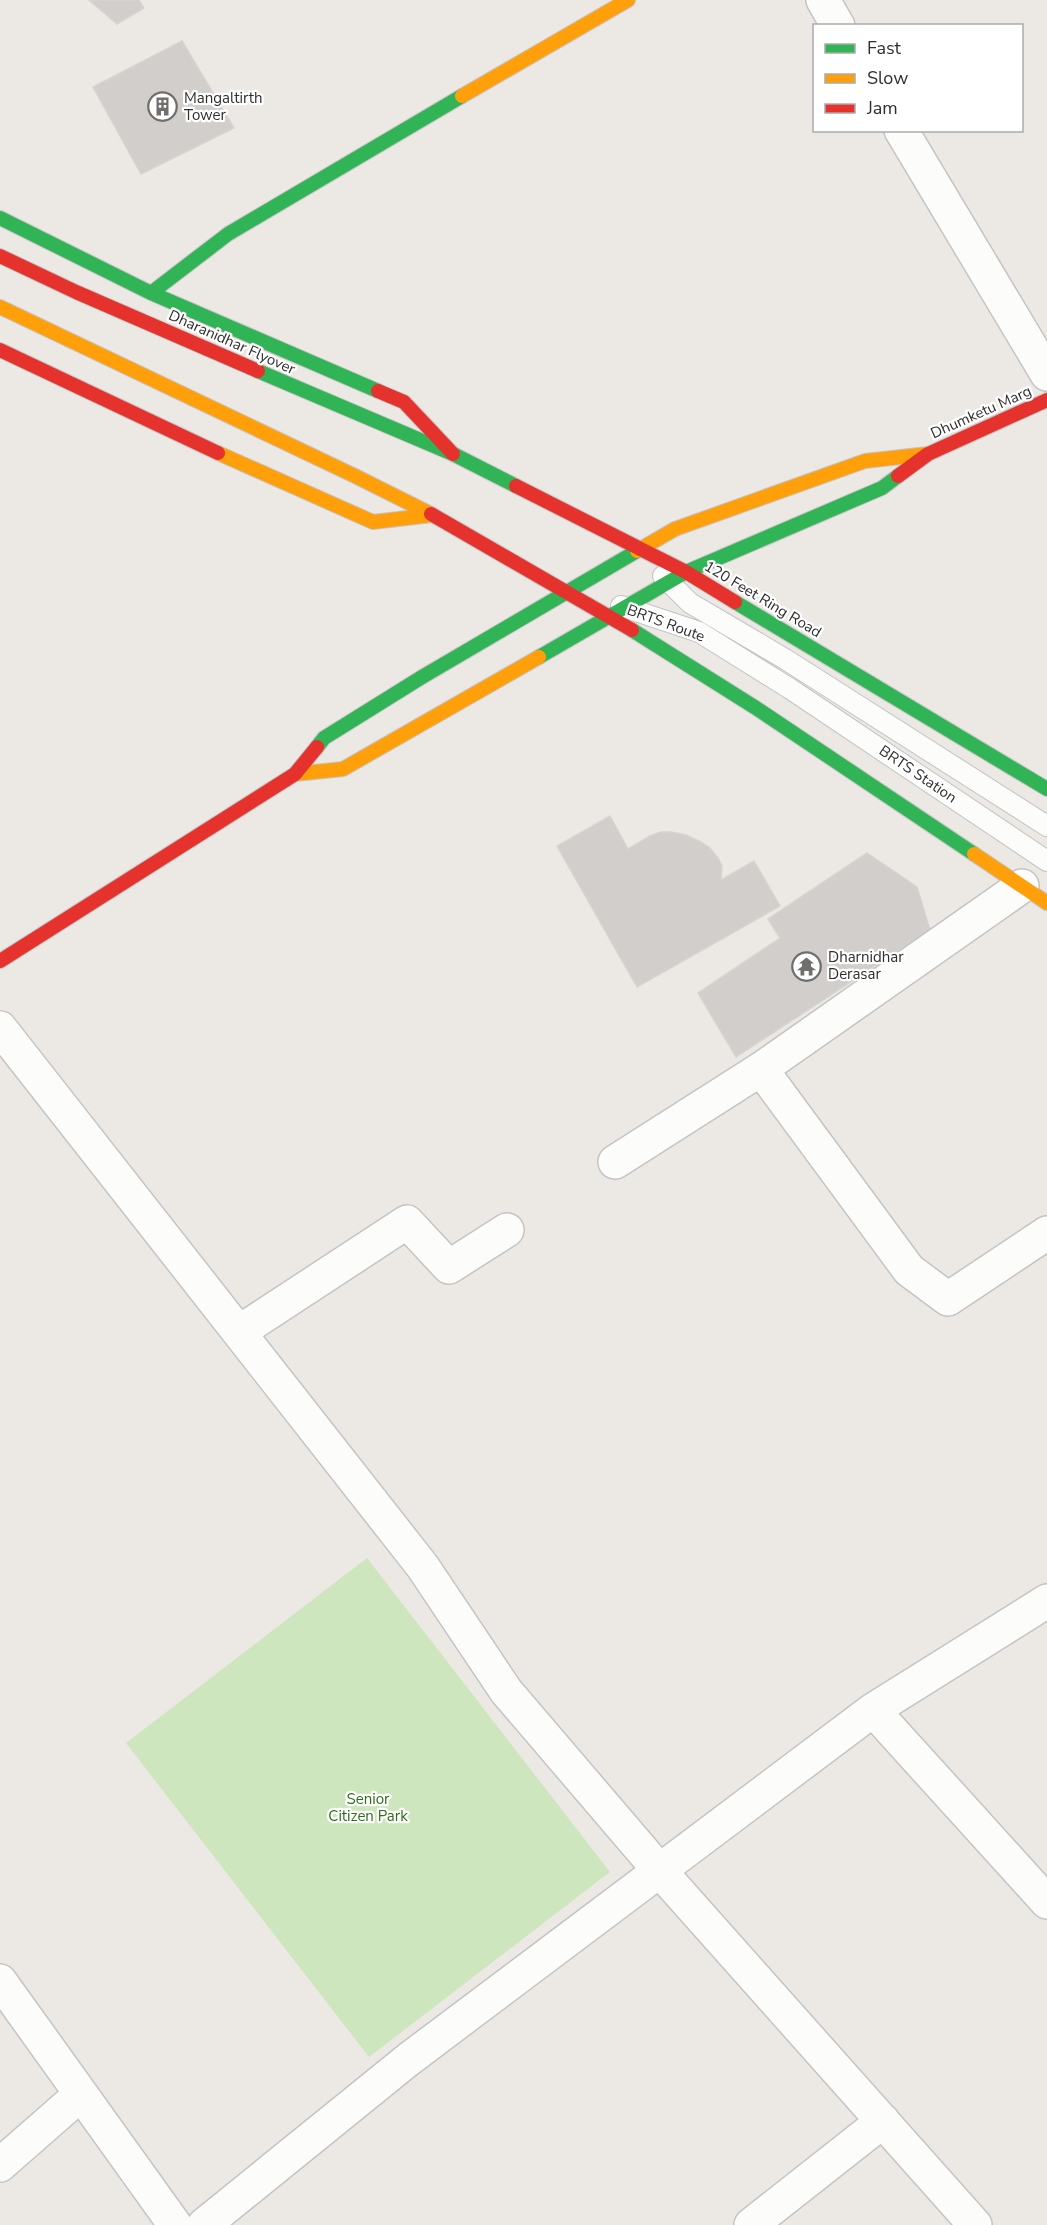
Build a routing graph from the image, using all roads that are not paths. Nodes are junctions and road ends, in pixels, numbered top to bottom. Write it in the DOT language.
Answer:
graph roads {
  1 [pos="628,0"];
  2 [pos="823,0"];
  3 [pos="837,24"];
  4 [pos="902,132"];
  5 [pos="0,218"];
  6 [pos="0,256"];
  7 [pos="151,293"];
  8 [pos="0,308"];
  9 [pos="0,350"];
  10 [pos="1047,374"];
  11 [pos="1047,400"];
  12 [pos="453,454"];
  13 [pos="928,454"];
  14 [pos="432,515"];
  15 [pos="640,549"];
  16 [pos="686,572"];
  17 [pos="669,582"];
  18 [pos="567,592"];
  19 [pos="617,612"];
  20 [pos="785,659"];
  21 [pos="789,688"];
  22 [pos="295,774"];
  23 [pos="1047,789"];
  24 [pos="1047,826"];
  25 [pos="1047,861"];
  26 [pos="1035,895"];
  27 [pos="0,962"];
  28 [pos="0,1028"];
  29 [pos="761,1069"];
  30 [pos="615,1162"];
  31 [pos="507,1230"];
  32 [pos="1047,1233"];
  33 [pos="239,1332"];
  34 [pos="1047,1600"];
  35 [pos="873,1710"];
  36 [pos="659,1870"];
  37 [pos="1047,1902"];
  38 [pos="0,1982"];
  39 [pos="81,2094"];
  40 [pos="883,2121"];
  41 [pos="0,2165"];
  42 [pos="176,2225"];
  43 [pos="204,2225"];
  44 [pos="751,2225"];
  45 [pos="975,2225"];
  1 -- 7 [label="street"];
  2 -- 3 [label="street"];
  4 -- 10 [label="street"];
  5 -- 7 [label="street"];
  6 -- 12 [label="street, Dharanidhar Flyover"];
  7 -- 12 [label="street"];
  8 -- 14 [label="street"];
  9 -- 14 [label="street"];
  11 -- 13 [label="street, Dhumketu Marg"];
  12 -- 15 [label="street, 120 Feet Ring Road"];
  13 -- 15 [label="street"];
  13 -- 16 [label="street"];
  14 -- 18 [label="street"];
  15 -- 16 [label="street, 120 Feet Ring Road"];
  15 -- 17 [label="lane, BRTS Route"];
  15 -- 18 [label="street"];
  16 -- 17 [label="street"];
  16 -- 23 [label="street, 120 Feet Ring Road"];
  17 -- 19 [label="street"];
  17 -- 20 [label="lane, BRTS Route"];
  18 -- 19 [label="lane, BRTS Route"];
  18 -- 22 [label="street"];
  19 -- 21 [label="lane, BRTS Route"];
  19 -- 22 [label="street"];
  19 -- 26 [label="street"];
  20 -- 24 [label="lane, BRTS Station"];
  21 -- 25 [label="lane, BRTS Station"];
  22 -- 27 [label="street"];
  26 -- 29 [label="street"];
  28 -- 33 [label="street"];
  29 -- 30 [label="street"];
  29 -- 32 [label="street"];
  31 -- 33 [label="street"];
  33 -- 36 [label="street"];
  34 -- 35 [label="street"];
  35 -- 36 [label="street"];
  35 -- 37 [label="street"];
  36 -- 40 [label="street"];
  36 -- 43 [label="street"];
  38 -- 39 [label="street"];
  39 -- 41 [label="street"];
  39 -- 42 [label="street"];
  40 -- 44 [label="street"];
  40 -- 45 [label="street"];
}
